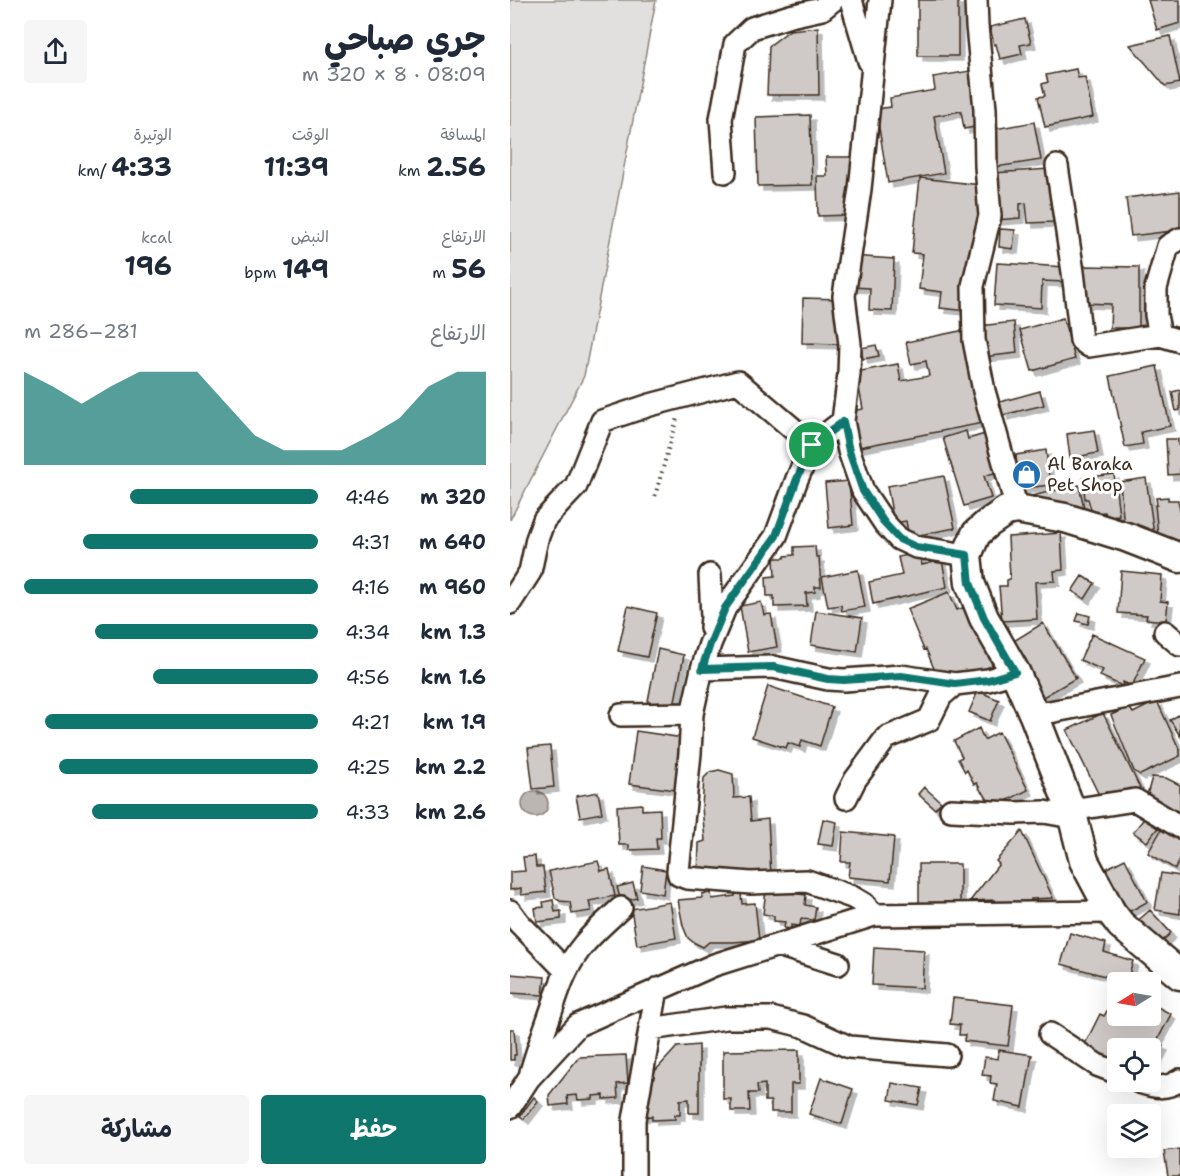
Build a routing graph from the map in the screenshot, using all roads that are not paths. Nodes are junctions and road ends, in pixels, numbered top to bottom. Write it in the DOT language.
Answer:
graph roads {
  1 [pos="833,0"];
  2 [pos="851,0"];
  3 [pos="880,0"];
  4 [pos="976,0"];
  5 [pos="872,74"];
  6 [pos="1057,166"];
  7 [pos="725,172"];
  8 [pos="1180,239"];
  9 [pos="1170,338"];
  10 [pos="843,422"];
  11 [pos="812,445"];
  12 [pos="1017,509"];
  13 [pos="967,555"];
  14 [pos="1180,558"];
  15 [pos="710,575"];
  16 [pos="510,603"];
  17 [pos="710,644"];
  18 [pos="702,669"];
  19 [pos="1015,672"];
  20 [pos="955,684"];
  21 [pos="1180,687"];
  22 [pos="692,714"];
  23 [pos="621,715"];
  24 [pos="1034,715"];
  25 [pos="846,798"];
  26 [pos="951,810"];
  27 [pos="1071,813"];
  28 [pos="1180,827"];
  29 [pos="621,908"];
  30 [pos="510,911"];
  31 [pos="1111,912"];
  32 [pos="874,915"];
  33 [pos="777,945"];
  34 [pos="838,964"];
  35 [pos="566,971"];
  36 [pos="1180,975"];
  37 [pos="657,989"];
  38 [pos="651,1029"];
  39 [pos="1050,1034"];
  40 [pos="947,1055"];
  41 [pos="1107,1069"];
  42 [pos="529,1078"];
  43 [pos="1180,1080"];
  44 [pos="1161,1087"];
  45 [pos="510,1107"];
  46 [pos="634,1176"];
  1 -- 7 [label="street"];
  2 -- 5 [label="street"];
  3 -- 5 [label="street"];
  4 -- 12 [label="street"];
  5 -- 10 [label="street"];
  6 -- 9 [label="street"];
  8 -- 9 [label="street"];
  10 -- 11 [label="street"];
  10 -- 13 [label="street"];
  11 -- 16 [label="street"];
  11 -- 17 [label="street"];
  12 -- 13 [label="main road"];
  12 -- 14 [label="main road"];
  13 -- 19 [label="main road"];
  15 -- 17 [label="street"];
  17 -- 18 [label="street"];
  18 -- 20 [label="street"];
  18 -- 22 [label="street"];
  19 -- 20 [label="street"];
  19 -- 24 [label="main road"];
  20 -- 25 [label="street"];
  21 -- 24 [label="street"];
  22 -- 23 [label="street"];
  22 -- 32 [label="street"];
  24 -- 27 [label="main road"];
  26 -- 27 [label="street"];
  27 -- 28 [label="street"];
  27 -- 31 [label="main road"];
  29 -- 35 [label="street"];
  30 -- 35 [label="street"];
  31 -- 32 [label="street"];
  31 -- 36 [label="main road"];
  32 -- 33 [label="street"];
  33 -- 34 [label="street"];
  33 -- 37 [label="street"];
  35 -- 42 [label="street"];
  37 -- 38 [label="street"];
  37 -- 42 [label="street"];
  38 -- 40 [label="street"];
  38 -- 46 [label="street"];
  39 -- 41 [label="street"];
  42 -- 45 [label="street"];
  43 -- 44 [label="street"];
}
